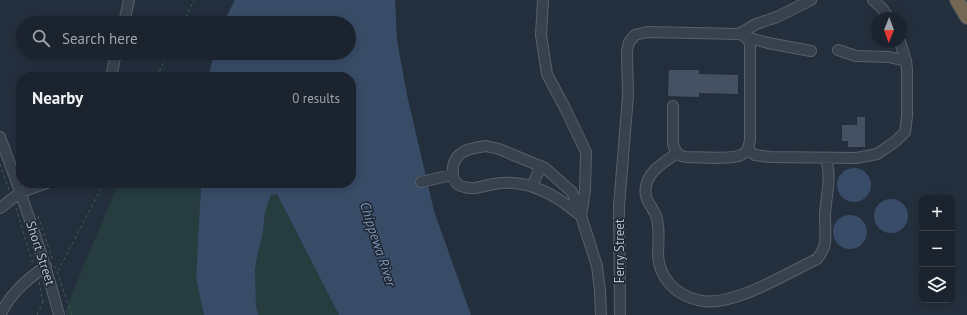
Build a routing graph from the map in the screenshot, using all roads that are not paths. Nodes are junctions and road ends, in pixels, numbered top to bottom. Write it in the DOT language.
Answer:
graph roads {
  1 [pos="129,0"];
  2 [pos="543,0"];
  3 [pos="811,0"];
  4 [pos="873,0"];
  5 [pos="957,0"];
  6 [pos="885,12"];
  7 [pos="126,16"];
  8 [pos="967,17"];
  9 [pos="743,36"];
  10 [pos="902,48"];
  11 [pos="838,50"];
  12 [pos="810,52"];
  13 [pos="115,60"];
  14 [pos="906,60"];
  15 [pos="112,72"];
  16 [pos="673,106"];
  17 [pos="0,137"];
  18 [pos="748,150"];
  19 [pos="677,153"];
  20 [pos="826,159"];
  21 [pos="541,166"];
  22 [pos="452,175"];
  23 [pos="16,179"];
  24 [pos="421,182"];
  25 [pos="532,186"];
  26 [pos="19,188"];
  27 [pos="33,188"];
  28 [pos="21,192"];
  29 [pos="0,208"];
  30 [pos="581,216"];
  31 [pos="46,266"];
  32 [pos="0,314"];
  33 [pos="59,315"];
  34 [pos="601,315"];
  35 [pos="620,315"];
  1 -- 7 [label="street"];
  2 -- 30 [label="street"];
  3 -- 9 [label="street"];
  4 -- 6 [label="street"];
  5 -- 8 [label="highway"];
  9 -- 12 [label="street, Ferry Street"];
  9 -- 18 [label="street"];
  9 -- 35 [label="street, Ferry Street"];
  10 -- 14 [label="street"];
  11 -- 14 [label="street"];
  13 -- 15 [label="street"];
  14 -- 20 [label="street"];
  16 -- 19 [label="street"];
  17 -- 23 [label="street, Short Street"];
  18 -- 19 [label="street"];
  18 -- 20 [label="street"];
  19 -- 20 [label="street"];
  21 -- 22 [label="street"];
  21 -- 25 [label="street"];
  21 -- 30 [label="street"];
  22 -- 24 [label="street"];
  22 -- 25 [label="street"];
  25 -- 30 [label="street"];
  26 -- 28 [label="street, Short Street"];
  27 -- 28 [label="street"];
  28 -- 29 [label="street"];
  28 -- 31 [label="street, Short Street"];
  30 -- 34 [label="street"];
  31 -- 32 [label="street"];
  31 -- 33 [label="street, Short Street"];
}
